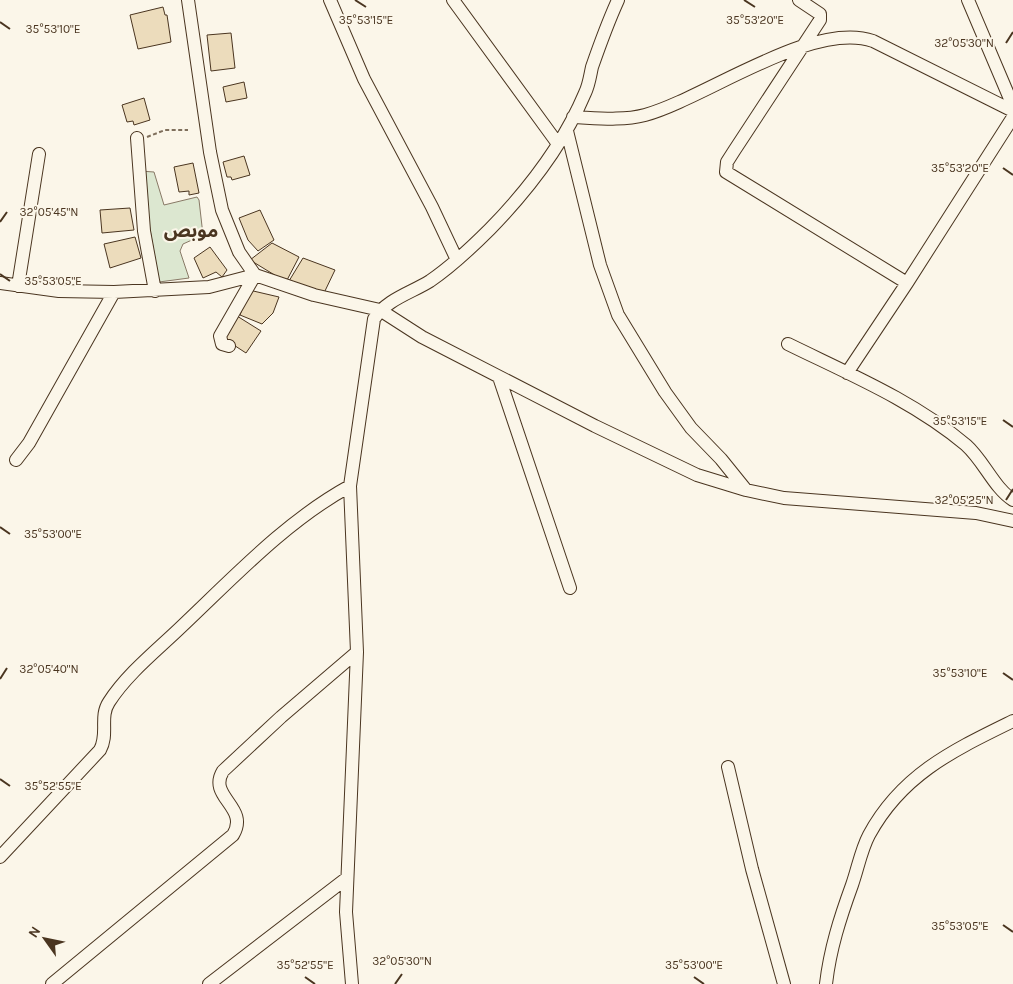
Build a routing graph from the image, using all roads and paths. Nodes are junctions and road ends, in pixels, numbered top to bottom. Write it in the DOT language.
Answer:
graph roads {
  1 [pos="188,0"];
  2 [pos="330,0"];
  3 [pos="453,0"];
  4 [pos="618,0"];
  5 [pos="799,0"];
  6 [pos="968,0"];
  7 [pos="804,46"];
  8 [pos="1013,106"];
  9 [pos="1013,111"];
  10 [pos="574,117"];
  11 [pos="1013,117"];
  12 [pos="188,130"];
  13 [pos="567,131"];
  14 [pos="137,141"];
  15 [pos="558,144"];
  16 [pos="39,154"];
  17 [pos="457,260"];
  18 [pos="255,275"];
  19 [pos="0,283"];
  20 [pos="908,283"];
  21 [pos="18,286"];
  22 [pos="155,291"];
  23 [pos="114,292"];
  24 [pos="380,310"];
  25 [pos="788,344"];
  26 [pos="229,346"];
  27 [pos="847,372"];
  28 [pos="499,378"];
  29 [pos="16,460"];
  30 [pos="350,486"];
  31 [pos="746,490"];
  32 [pos="1013,500"];
  33 [pos="1013,521"];
  34 [pos="570,588"];
  35 [pos="357,652"];
  36 [pos="1013,721"];
  37 [pos="728,767"];
  38 [pos="0,857"];
  39 [pos="346,878"];
  40 [pos="52,984"];
  41 [pos="209,984"];
  42 [pos="352,984"];
  43 [pos="784,984"];
  44 [pos="826,984"];
  1 -- 18 [label="street"];
  2 -- 17 [label="street"];
  3 -- 15 [label="street"];
  4 -- 10 [label="street"];
  5 -- 7 [label="street"];
  6 -- 8 [label="street"];
  7 -- 9 [label="street"];
  7 -- 10 [label="street"];
  7 -- 20 [label="street"];
  10 -- 13 [label="street"];
  11 -- 20 [label="street"];
  12 -- 14 [label="path"];
  13 -- 15 [label="street"];
  13 -- 31 [label="street"];
  14 -- 22 [label="street"];
  15 -- 17 [label="street"];
  16 -- 21 [label="street"];
  17 -- 24 [label="street"];
  18 -- 22 [label="street"];
  18 -- 24 [label="street"];
  18 -- 26 [label="street"];
  19 -- 21 [label="street"];
  20 -- 27 [label="street"];
  21 -- 23 [label="street"];
  22 -- 23 [label="street"];
  23 -- 29 [label="street"];
  24 -- 28 [label="street"];
  24 -- 30 [label="street"];
  25 -- 27 [label="street"];
  27 -- 32 [label="street"];
  28 -- 31 [label="street"];
  28 -- 34 [label="street"];
  30 -- 35 [label="street"];
  30 -- 38 [label="street"];
  31 -- 33 [label="street"];
  35 -- 39 [label="street"];
  35 -- 40 [label="street"];
  36 -- 44 [label="street"];
  37 -- 43 [label="street"];
  39 -- 41 [label="street"];
  39 -- 42 [label="street"];
}
